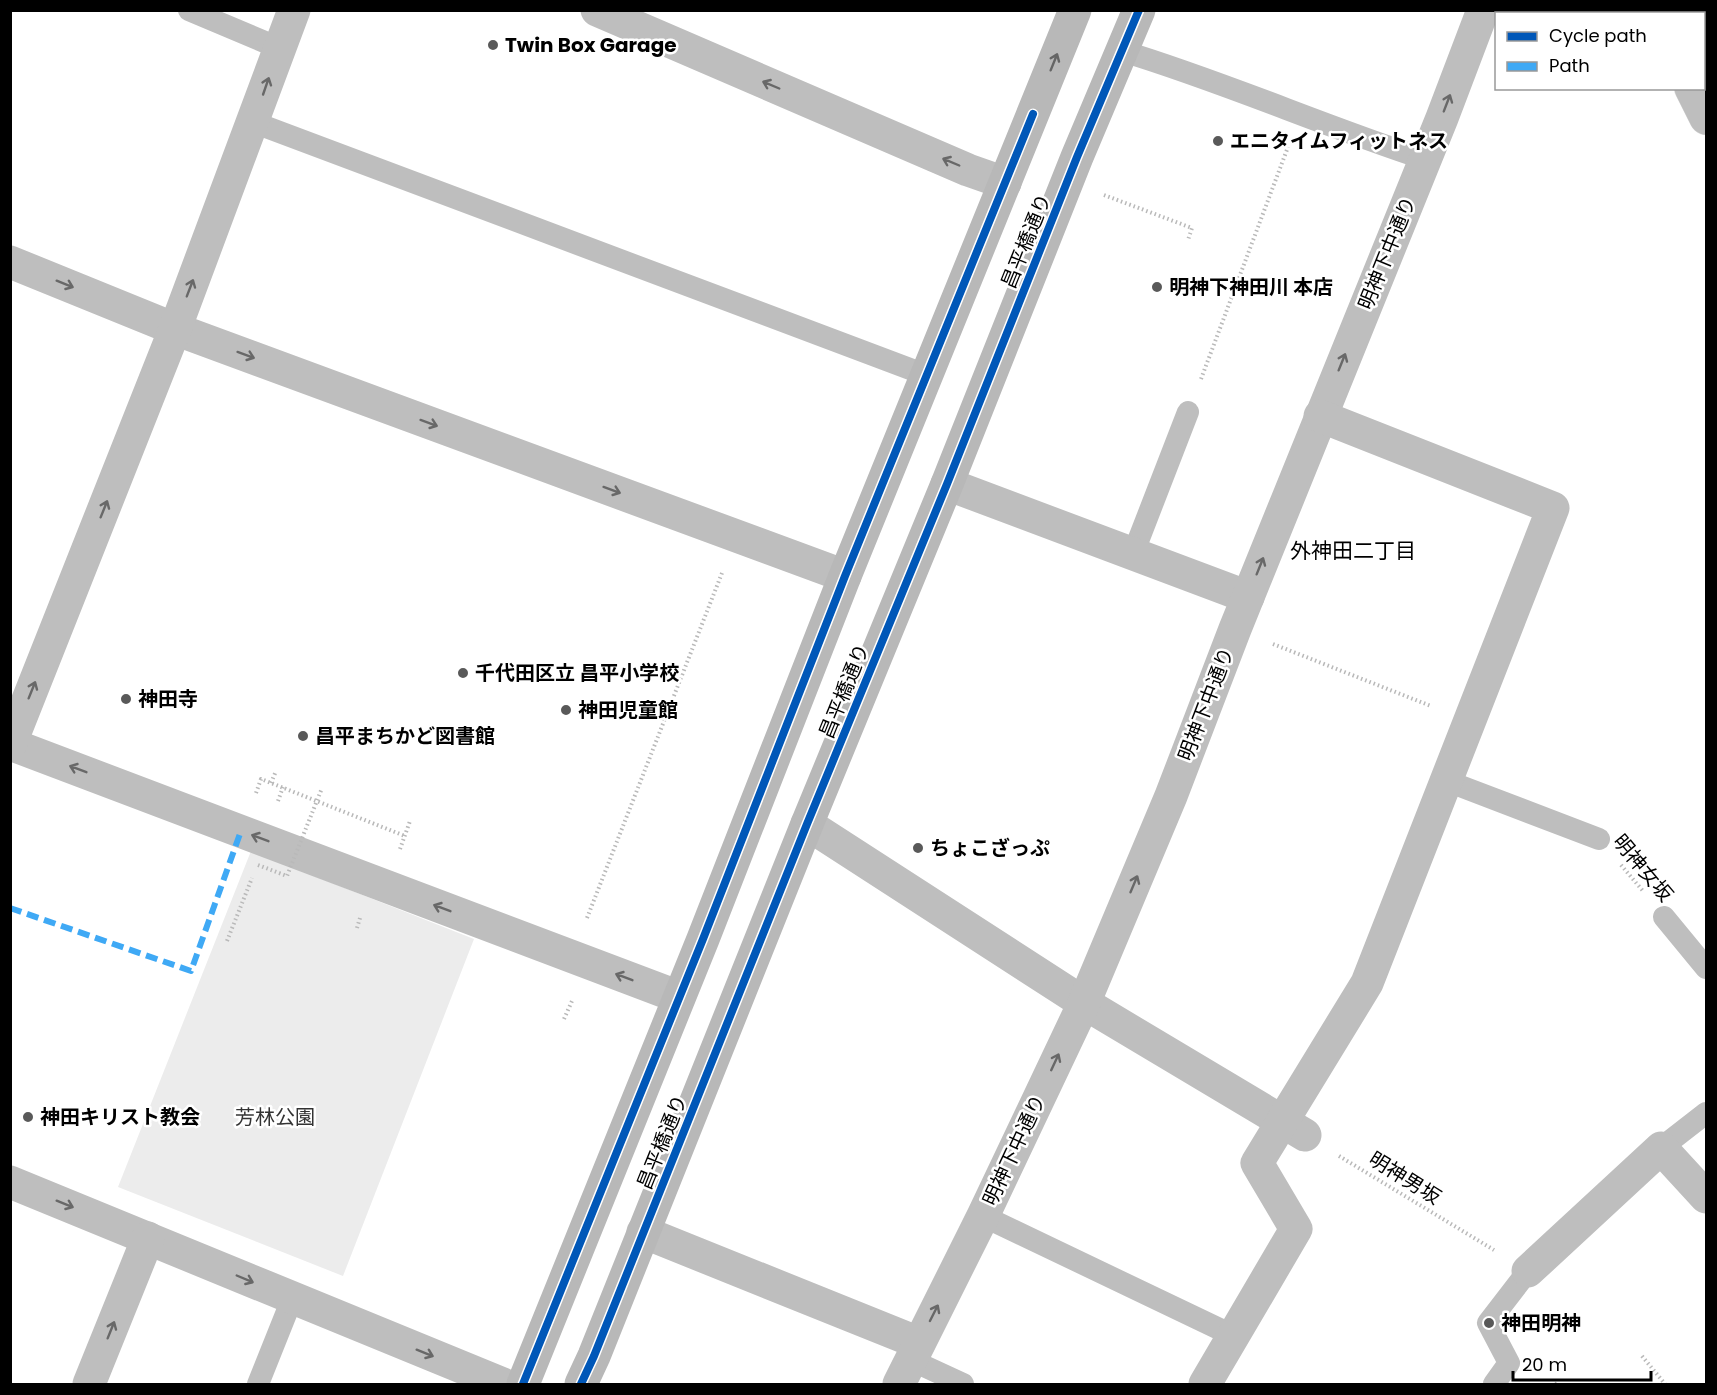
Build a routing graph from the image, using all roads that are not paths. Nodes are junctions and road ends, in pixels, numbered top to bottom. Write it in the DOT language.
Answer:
graph roads {
  1 [pos="189,10"];
  2 [pos="294,10"];
  3 [pos="597,10"];
  4 [pos="1075,10"];
  5 [pos="1138,10"];
  6 [pos="1483,10"];
  7 [pos="279,48"];
  8 [pos="1122,51"];
  9 [pos="1692,90"];
  10 [pos="1707,118"];
  11 [pos="253,122"];
  12 [pos="1425,159"];
  13 [pos="1005,183"];
  14 [pos="10,262"];
  15 [pos="175,329"];
  16 [pos="926,375"];
  17 [pos="1188,412"];
  18 [pos="1320,416"];
  19 [pos="947,484"];
  20 [pos="1133,554"];
  21 [pos="845,576"];
  22 [pos="1248,597"];
  23 [pos="11,744"];
  24 [pos="1447,781"];
  25 [pos="807,824"];
  26 [pos="1599,839"];
  27 [pos="1664,917"];
  28 [pos="1707,968"];
  29 [pos="679,997"];
  30 [pos="1084,1003"];
  31 [pos="1707,1113"];
  32 [pos="1293,1128"];
  33 [pos="1661,1148"];
  34 [pos="10,1182"];
  35 [pos="1707,1197"];
  36 [pos="983,1216"];
  37 [pos="643,1232"];
  38 [pos="148,1238"];
  39 [pos="1528,1271"];
  40 [pos="292,1299"];
  41 [pos="1234,1336"];
  42 [pos="910,1362"];
  43 [pos="89,1384"];
  44 [pos="258,1384"];
  45 [pos="503,1384"];
  46 [pos="523,1384"];
  47 [pos="581,1384"];
  48 [pos="963,1384"];
  49 [pos="1205,1384"];
  50 [pos="1494,1384"];
  1 -- 7 [label="lane"];
  2 -- 7 [label="main road"];
  13 -- 3 [label="main road, one-way"];
  13 -- 4 [label="main road, 昌平橋通り, one-way"];
  5 -- 8 [label="main road, 昌平橋通り"];
  12 -- 6 [label="main road, 明神下中通り, one-way"];
  11 -- 7 [label="main road, one-way"];
  8 -- 12 [label="lane"];
  8 -- 19 [label="main road, 昌平橋通り"];
  9 -- 10 [label="main road"];
  15 -- 11 [label="main road, one-way"];
  11 -- 16 [label="lane"];
  18 -- 12 [label="main road, 明神下中通り, one-way"];
  13 -- 16 [label="main road, 昌平橋通り"];
  14 -- 15 [label="main road, one-way"];
  15 -- 21 [label="main road, one-way"];
  23 -- 15 [label="main road, one-way"];
  16 -- 21 [label="main road, 昌平橋通り"];
  17 -- 20 [label="lane"];
  22 -- 18 [label="main road, 明神下中通り, one-way"];
  18 -- 24 [label="main road"];
  19 -- 20 [label="main road"];
  19 -- 25 [label="main road, 昌平橋通り"];
  20 -- 22 [label="main road"];
  21 -- 29 [label="main road, 昌平橋通り"];
  30 -- 22 [label="main road, 明神下中通り, one-way"];
  29 -- 23 [label="main road, one-way"];
  24 -- 26 [label="lane"];
  24 -- 32 [label="main road"];
  25 -- 30 [label="main road"];
  25 -- 37 [label="main road, 昌平橋通り"];
  27 -- 28 [label="lane"];
  29 -- 46 [label="main road, 昌平橋通り"];
  30 -- 32 [label="main road"];
  36 -- 30 [label="main road, 明神下中通り, one-way"];
  31 -- 33 [label="lane"];
  32 -- 41 [label="main road"];
  33 -- 35 [label="main road"];
  33 -- 39 [label="main road"];
  34 -- 38 [label="main road, one-way"];
  36 -- 41 [label="lane"];
  42 -- 36 [label="main road, 明神下中通り, one-way"];
  37 -- 42 [label="main road"];
  37 -- 47 [label="main road, 昌平橋通り"];
  38 -- 40 [label="main road, one-way"];
  43 -- 38 [label="main road, one-way"];
  39 -- 50 [label="lane"];
  40 -- 44 [label="lane"];
  40 -- 45 [label="main road, one-way"];
  41 -- 49 [label="main road"];
  42 -- 48 [label="lane"];
}
